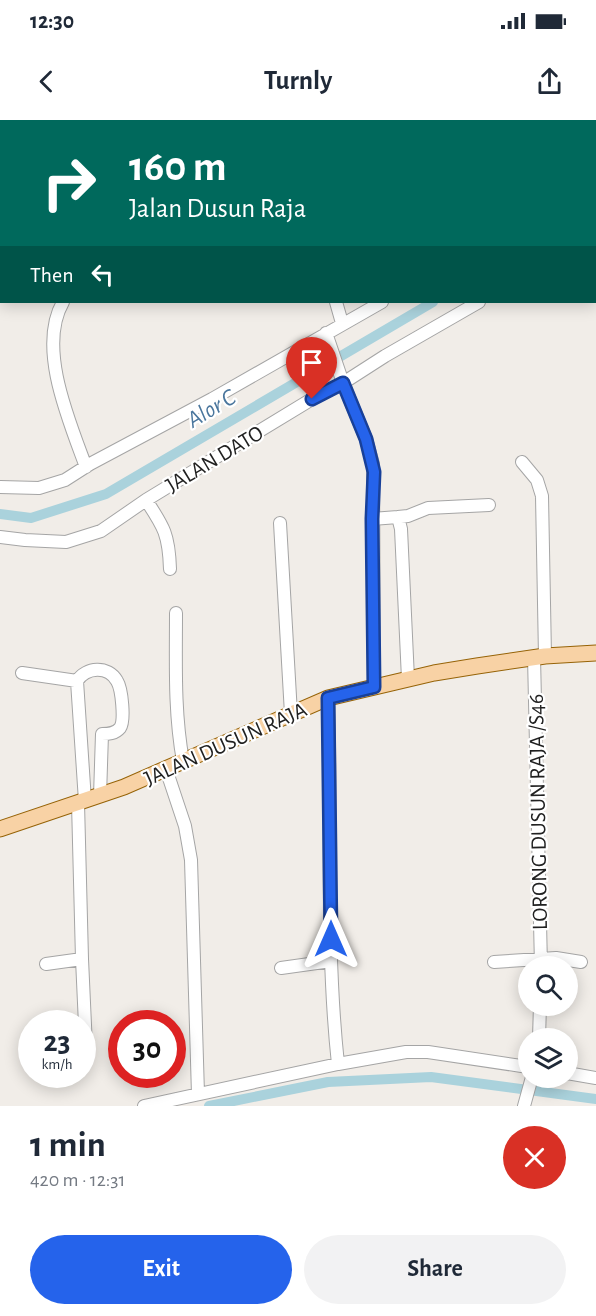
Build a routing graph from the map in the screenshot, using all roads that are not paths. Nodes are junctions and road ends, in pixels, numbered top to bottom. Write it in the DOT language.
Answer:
graph roads {
  1 [pos="62,303"];
  2 [pos="336,303"];
  3 [pos="380,303"];
  4 [pos="477,303"];
  5 [pos="342,323"];
  6 [pos="327,335"];
  7 [pos="343,382"];
  8 [pos="522,462"];
  9 [pos="86,467"];
  10 [pos="1,484"];
  11 [pos="146,500"];
  12 [pos="489,506"];
  13 [pos="398,517"];
  14 [pos="372,519"];
  15 [pos="280,523"];
  16 [pos="0,537"];
  17 [pos="170,568"];
  18 [pos="176,613"];
  19 [pos="596,653"];
  20 [pos="539,656"];
  21 [pos="22,673"];
  22 [pos="408,679"];
  23 [pos="78,681"];
  24 [pos="374,687"];
  25 [pos="328,698"];
  26 [pos="291,714"];
  27 [pos="80,729"];
  28 [pos="102,734"];
  29 [pos="183,761"];
  30 [pos="166,769"];
  31 [pos="88,800"];
  32 [pos="0,829"];
  33 [pos="541,956"];
  34 [pos="82,958"];
  35 [pos="331,961"];
  36 [pos="578,961"];
  37 [pos="494,962"];
  38 [pos="581,962"];
  39 [pos="518,963"];
  40 [pos="46,964"];
  41 [pos="281,968"];
  42 [pos="84,1010"];
  43 [pos="338,1064"];
  44 [pos="518,1066"];
  45 [pos="578,1075"];
  46 [pos="596,1078"];
  47 [pos="529,1088"];
  48 [pos="198,1094"];
  49 [pos="144,1106"];
  50 [pos="524,1106"];
  1 -- 9 [label="street"];
  2 -- 5 [label="street"];
  3 -- 5 [label="street"];
  4 -- 7 [label="street, JALAN DATO"];
  5 -- 6 [label="street"];
  6 -- 7 [label="street"];
  6 -- 9 [label="street"];
  7 -- 11 [label="street, JALAN DATO"];
  7 -- 14 [label="street"];
  8 -- 20 [label="street, LORONG DUSUN RAJA /S46"];
  9 -- 10 [label="street"];
  11 -- 16 [label="street, JALAN DATO"];
  11 -- 17 [label="street"];
  12 -- 13 [label="street"];
  13 -- 14 [label="street"];
  13 -- 22 [label="street"];
  14 -- 24 [label="street"];
  15 -- 26 [label="street"];
  18 -- 29 [label="street"];
  19 -- 20 [label="main road, JALAN DUSUN RAJA"];
  20 -- 22 [label="main road, JALAN DUSUN RAJA"];
  20 -- 33 [label="street, LORONG DUSUN RAJA /S46"];
  21 -- 23 [label="street"];
  22 -- 24 [label="main road, JALAN DUSUN RAJA"];
  23 -- 27 [label="street"];
  23 -- 28 [label="street"];
  24 -- 25 [label="main road, JALAN DUSUN RAJA"];
  25 -- 26 [label="main road, JALAN DUSUN RAJA"];
  25 -- 35 [label="street"];
  26 -- 29 [label="main road, JALAN DUSUN RAJA"];
  27 -- 28 [label="street"];
  27 -- 31 [label="street"];
  28 -- 31 [label="street"];
  29 -- 30 [label="main road, JALAN DUSUN RAJA"];
  30 -- 31 [label="main road, JALAN DUSUN RAJA"];
  30 -- 48 [label="street"];
  31 -- 32 [label="main road, JALAN DUSUN RAJA"];
  31 -- 34 [label="street"];
  34 -- 40 [label="street"];
  34 -- 42 [label="street"];
  35 -- 41 [label="street"];
  35 -- 43 [label="street"];
  36 -- 38 [label="street"];
  37 -- 39 [label="street"];
  43 -- 44 [label="street"];
  43 -- 48 [label="street"];
  45 -- 46 [label="street"];
  47 -- 50 [label="street"];
  48 -- 49 [label="street"];
}
